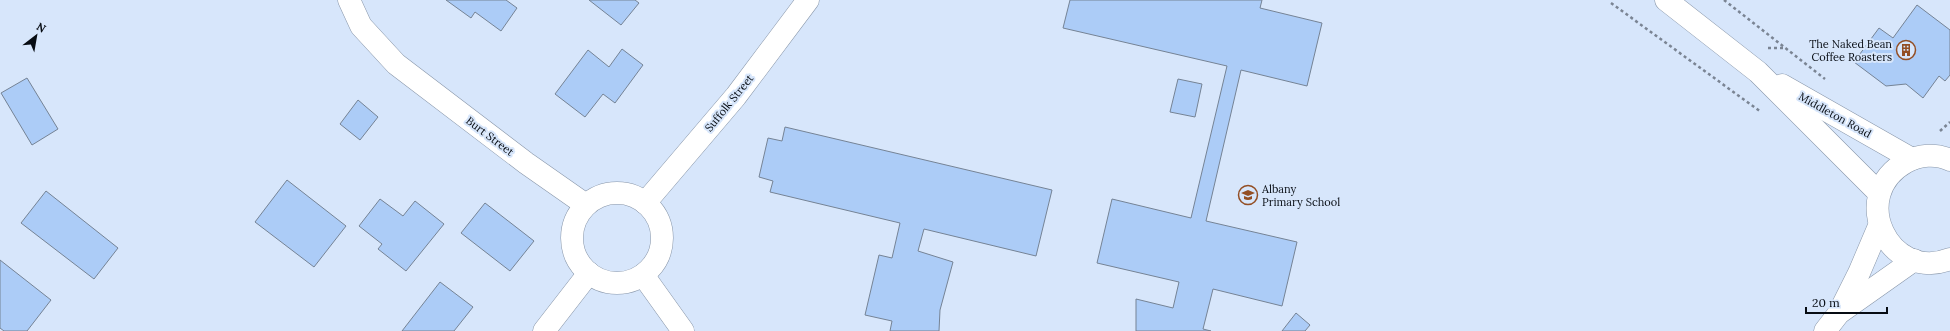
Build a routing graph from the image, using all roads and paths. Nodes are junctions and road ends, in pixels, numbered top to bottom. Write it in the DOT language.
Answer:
graph roads {
  1 [pos="349,0"];
  2 [pos="808,0"];
  3 [pos="1666,0"];
  4 [pos="1724,0"];
  5 [pos="1611,3"];
  6 [pos="1758,72"];
  7 [pos="1828,81"];
  8 [pos="1767,116"];
  9 [pos="1950,122"];
  10 [pos="1936,133"];
  11 [pos="1948,156"];
  12 [pos="1912,159"];
  13 [pos="1879,194"];
  14 [pos="645,203"];
  15 [pos="586,205"];
  16 [pos="1879,226"];
  17 [pos="1914,260"];
  18 [pos="1949,260"];
  19 [pos="589,274"];
  20 [pos="643,275"];
  21 [pos="1839,314"];
  22 [pos="544,331"];
  23 [pos="683,331"];
  24 [pos="1825,331"];
  1 -- 15 [label="street, Burt Street"];
  2 -- 14 [label="street, Suffolk Street"];
  3 -- 6 [label="street, Middleton Road"];
  4 -- 7 [label="path"];
  5 -- 8 [label="path"];
  6 -- 12 [label="street, Middleton Road"];
  6 -- 13 [label="street, Middleton Road"];
  9 -- 10 [label="path"];
  11 -- 12 [label="street"];
  12 -- 13 [label="street"];
  13 -- 16 [label="street"];
  14 -- 15 [label="street"];
  14 -- 20 [label="street"];
  15 -- 19 [label="street"];
  16 -- 17 [label="street"];
  16 -- 21 [label="street"];
  17 -- 18 [label="street"];
  17 -- 21 [label="street"];
  19 -- 20 [label="street"];
  19 -- 22 [label="street"];
  20 -- 23 [label="street"];
  21 -- 24 [label="street"];
}
